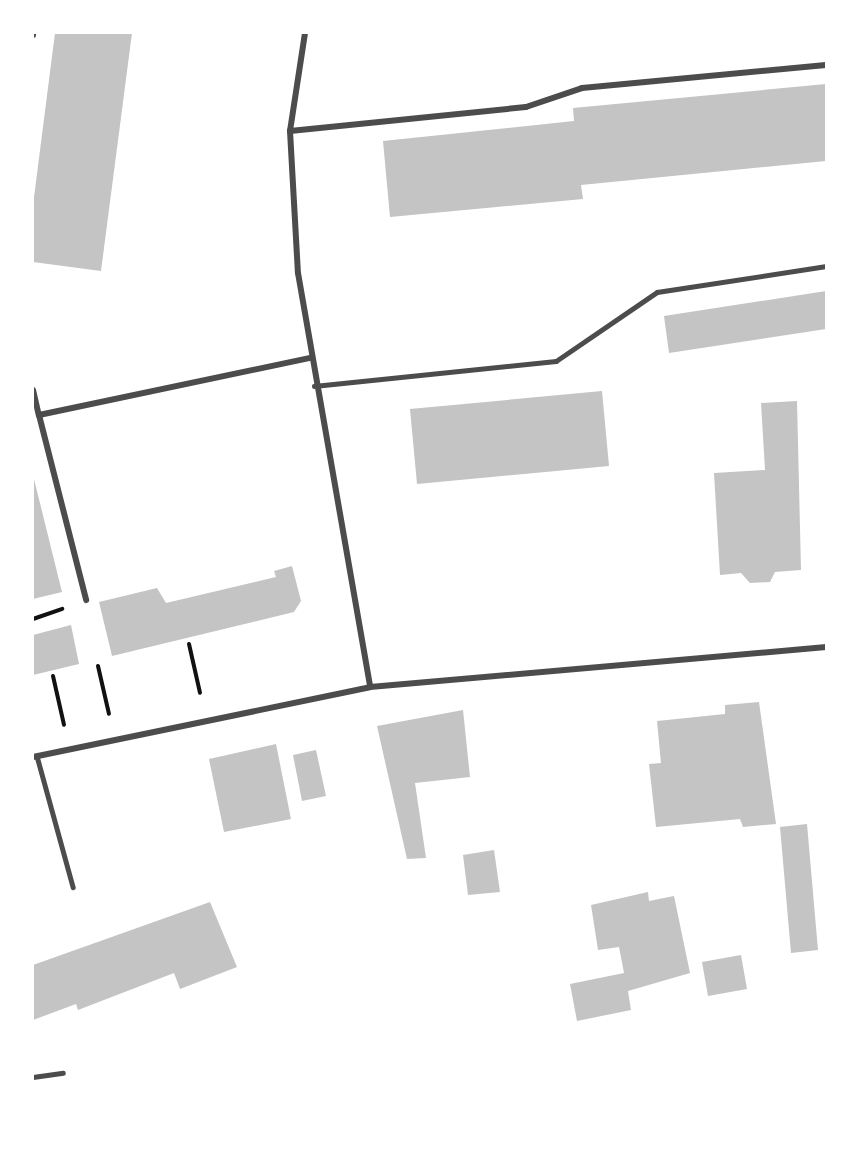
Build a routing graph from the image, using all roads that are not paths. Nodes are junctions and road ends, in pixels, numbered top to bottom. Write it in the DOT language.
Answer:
graph roads {
  1 [pos="305,33"];
  2 [pos="826,65"];
  3 [pos="290,132"];
  4 [pos="826,266"];
  5 [pos="309,358"];
  6 [pos="314,386"];
  7 [pos="33,390"];
  8 [pos="39,415"];
  9 [pos="86,600"];
  10 [pos="826,647"];
  11 [pos="370,687"];
  12 [pos="35,757"];
  13 [pos="73,887"];
  14 [pos="63,1073"];
  15 [pos="33,1077"];
  1 -- 3 [label="street"];
  2 -- 3 [label="street"];
  3 -- 5 [label="street"];
  4 -- 6 [label="lane"];
  5 -- 6 [label="street"];
  5 -- 8 [label="street"];
  6 -- 11 [label="street"];
  7 -- 8 [label="street"];
  8 -- 9 [label="street"];
  10 -- 11 [label="street"];
  11 -- 12 [label="street"];
  12 -- 13 [label="lane"];
  14 -- 15 [label="lane"];
}
